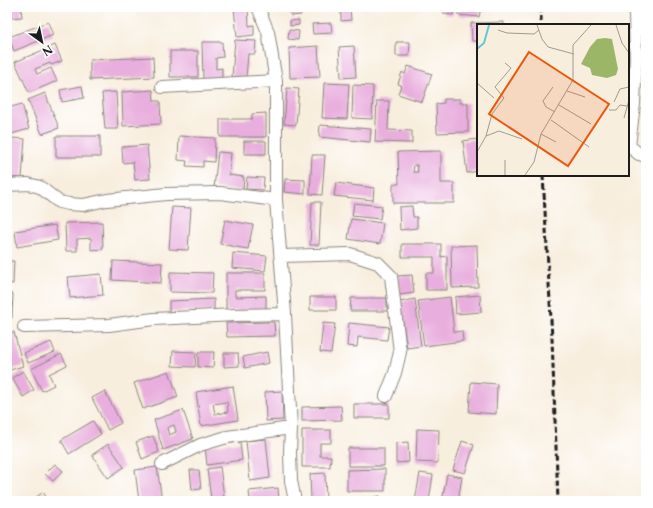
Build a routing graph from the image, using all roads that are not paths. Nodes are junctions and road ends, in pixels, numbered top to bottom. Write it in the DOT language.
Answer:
graph roads {
  1 [pos="258,7"];
  2 [pos="633,7"];
  3 [pos="276,81"];
  4 [pos="162,87"];
  5 [pos="629,139"];
  6 [pos="629,147"];
  7 [pos="646,156"];
  8 [pos="7,185"];
  9 [pos="276,200"];
  10 [pos="280,256"];
  11 [pos="286,314"];
  12 [pos="24,327"];
  13 [pos="386,396"];
  14 [pos="291,428"];
  15 [pos="162,464"];
  16 [pos="295,501"];
  1 -- 3 [label="street"];
  2 -- 5 [label="street"];
  3 -- 4 [label="street"];
  3 -- 9 [label="street"];
  6 -- 7 [label="street"];
  8 -- 9 [label="street"];
  9 -- 10 [label="street"];
  10 -- 11 [label="street"];
  10 -- 13 [label="street"];
  11 -- 12 [label="street"];
  11 -- 14 [label="street"];
  14 -- 15 [label="street"];
  14 -- 16 [label="street"];
}
